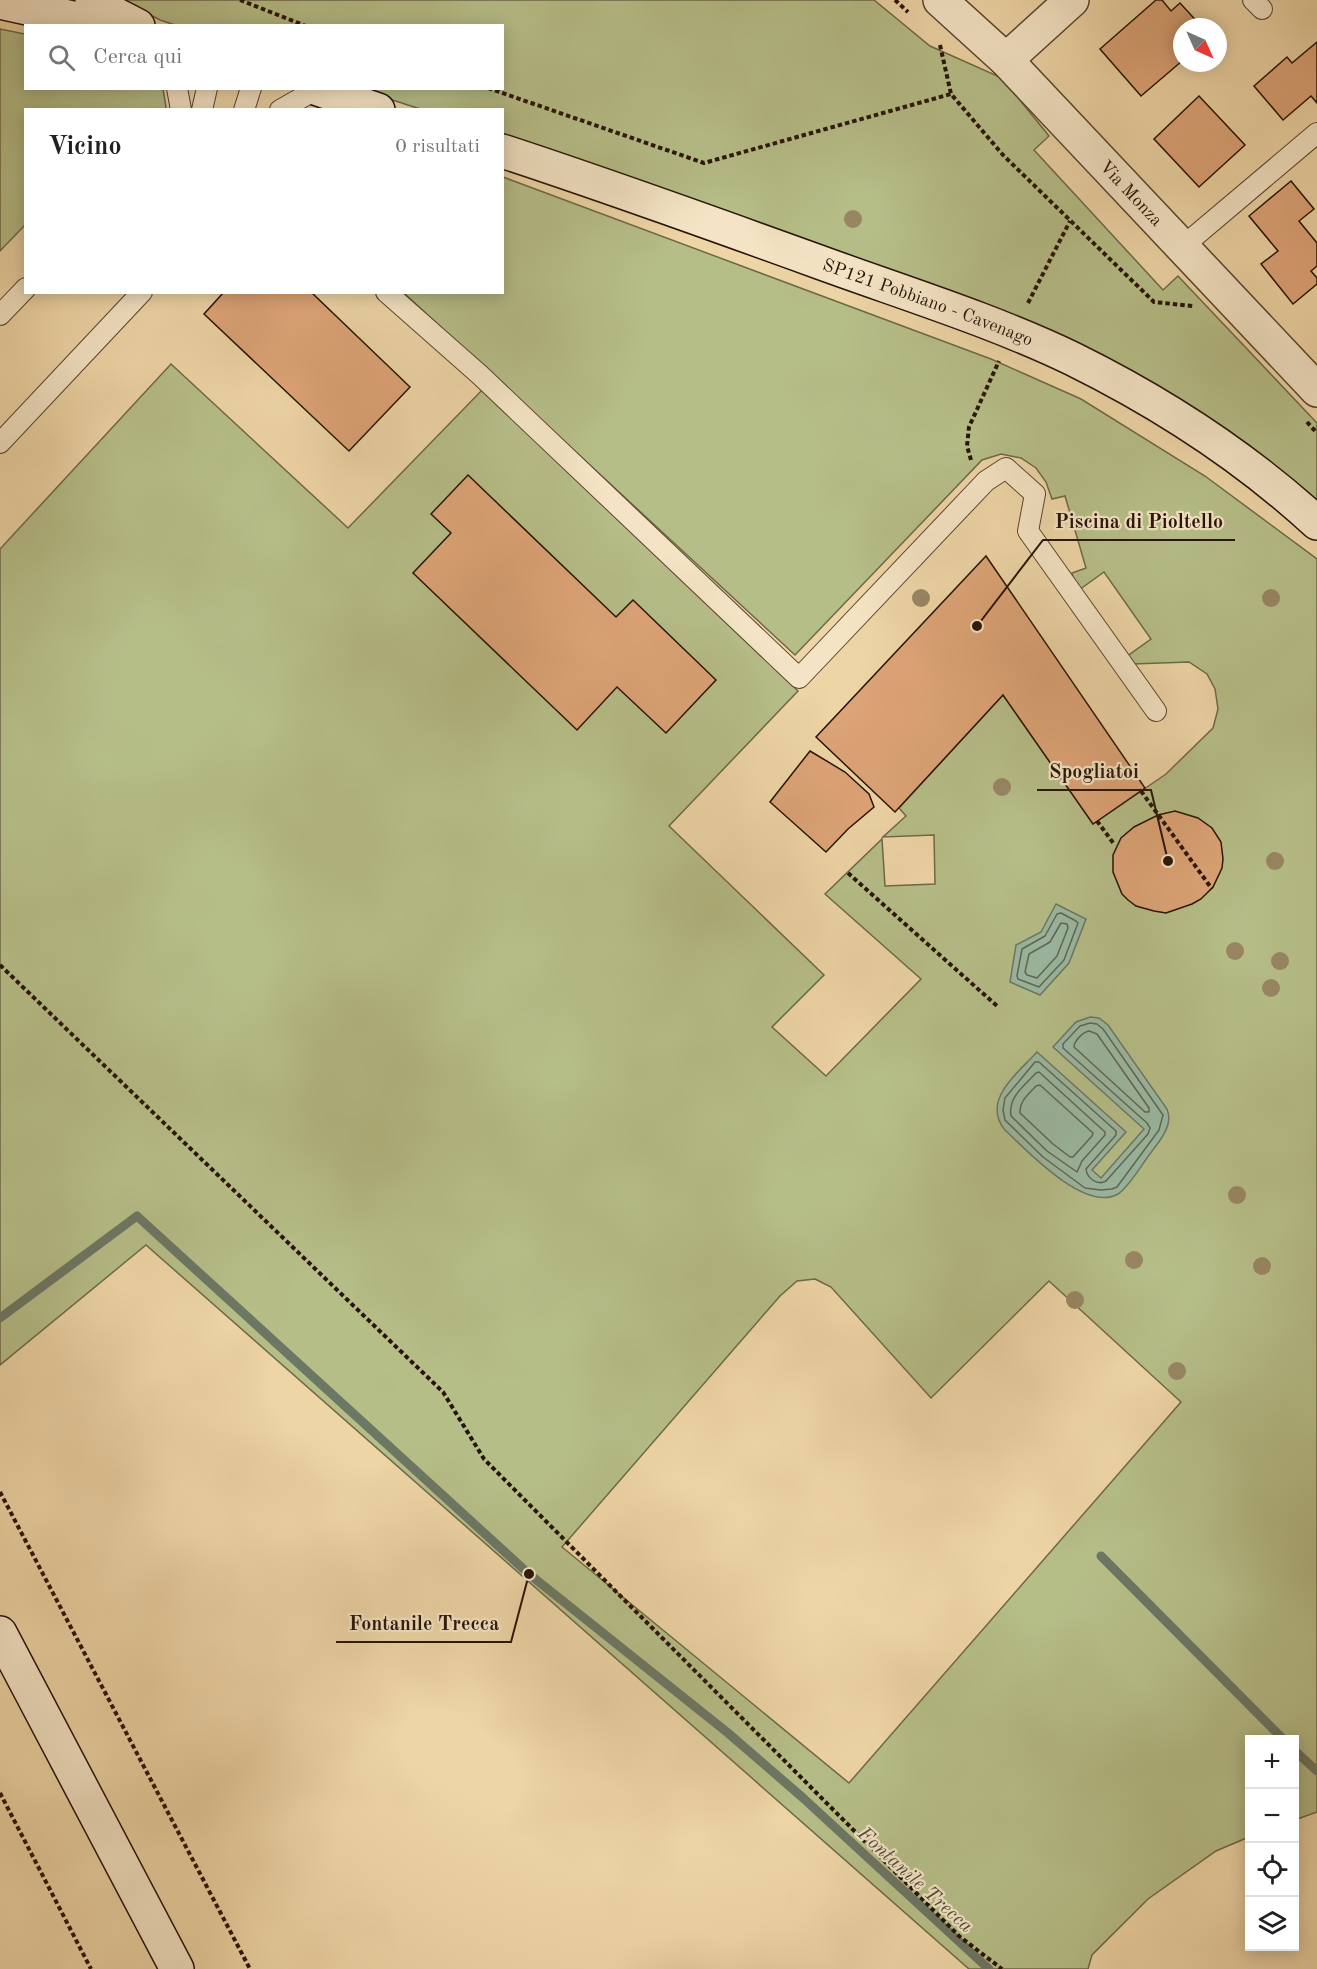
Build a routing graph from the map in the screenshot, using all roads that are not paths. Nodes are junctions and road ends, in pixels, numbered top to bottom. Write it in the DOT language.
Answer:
graph roads {
  1 [pos="88,0"];
  2 [pos="1072,0"];
  3 [pos="0,2"];
  4 [pos="926,8"];
  5 [pos="100,24"];
  6 [pos="134,24"];
  7 [pos="1006,60"];
  8 [pos="177,90"];
  9 [pos="207,90"];
  10 [pos="250,90"];
  11 [pos="314,90"];
  12 [pos="319,90"];
  13 [pos="182,108"];
  14 [pos="202,108"];
  15 [pos="245,108"];
  16 [pos="283,108"];
  17 [pos="372,108"];
  18 [pos="1317,133"];
  19 [pos="504,152"];
  20 [pos="1182,247"];
  21 [pos="24,290"];
  22 [pos="140,294"];
  23 [pos="388,294"];
  24 [pos="0,315"];
  25 [pos="1310,403"];
  26 [pos="0,443"];
  27 [pos="1317,523"];
  28 [pos="1156,711"];
  29 [pos="0,1633"];
  30 [pos="177,1969"];
  1 -- 6 [label="street"];
  2 -- 7 [label="street"];
  3 -- 5 [label="street"];
  4 -- 7 [label="street, Via Monza"];
  7 -- 20 [label="street, Via Monza"];
  8 -- 13 [label="lane"];
  9 -- 14 [label="lane"];
  10 -- 15 [label="lane"];
  11 -- 16 [label="lane"];
  12 -- 17 [label="street"];
  18 -- 20 [label="lane"];
  19 -- 27 [label="street, SP121 Pobbiano - Cavenago"];
  20 -- 25 [label="street, Via Monza"];
  21 -- 24 [label="lane"];
  22 -- 26 [label="lane"];
  23 -- 28 [label="lane"];
  29 -- 30 [label="street"];
}
